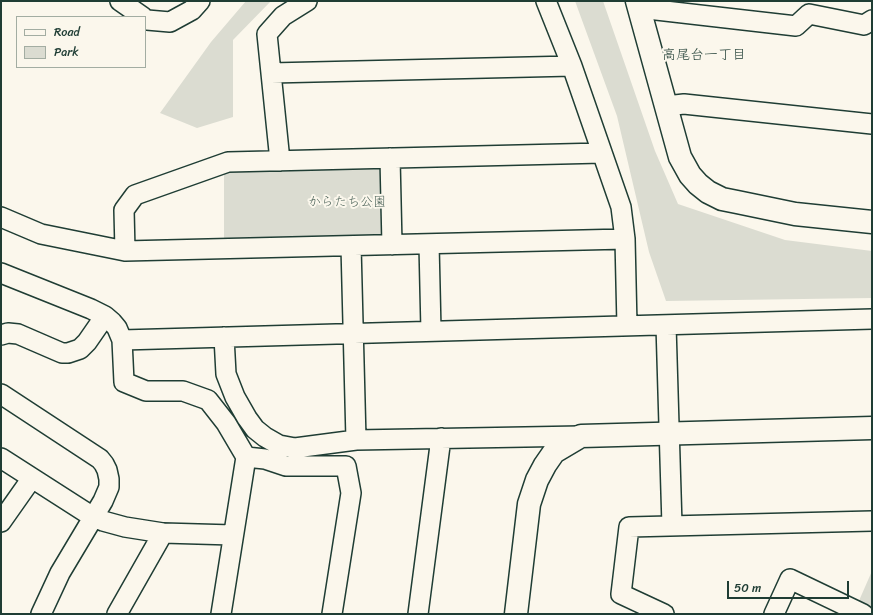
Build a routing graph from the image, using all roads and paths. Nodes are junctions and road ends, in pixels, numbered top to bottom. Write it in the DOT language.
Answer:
graph roads {
  1 [pos="120,1"];
  2 [pos="200,1"];
  3 [pos="307,1"];
  4 [pos="546,1"];
  5 [pos="638,5"];
  6 [pos="141,16"];
  7 [pos="146,19"];
  8 [pos="872,20"];
  9 [pos="572,66"];
  10 [pos="271,73"];
  11 [pos="666,106"];
  12 [pos="872,124"];
  13 [pos="602,153"];
  14 [pos="390,158"];
  15 [pos="280,161"];
  16 [pos="1,217"];
  17 [pos="872,222"];
  18 [pos="625,239"];
  19 [pos="429,244"];
  20 [pos="392,245"];
  21 [pos="351,246"];
  22 [pos="125,251"];
  23 [pos="1,273"];
  24 [pos="105,316"];
  25 [pos="872,319"];
  26 [pos="666,325"];
  27 [pos="627,326"];
  28 [pos="431,332"];
  29 [pos="354,334"];
  30 [pos="1,335"];
  31 [pos="224,337"];
  32 [pos="122,340"];
  33 [pos="1,394"];
  34 [pos="872,428"];
  35 [pos="669,433"];
  36 [pos="581,436"];
  37 [pos="441,438"];
  38 [pos="356,440"];
  39 [pos="246,457"];
  40 [pos="1,458"];
  41 [pos="32,478"];
  42 [pos="94,517"];
  43 [pos="872,521"];
  44 [pos="1,522"];
  45 [pos="672,526"];
  46 [pos="163,533"];
  47 [pos="233,535"];
  48 [pos="41,614"];
  49 [pos="117,614"];
  50 [pos="221,614"];
  51 [pos="332,614"];
  52 [pos="418,614"];
  53 [pos="516,614"];
  54 [pos="664,614"];
  55 [pos="774,614"];
  56 [pos="863,614"];
  1 -- 6 [label="street"];
  2 -- 7 [label="street"];
  3 -- 10 [label="street"];
  4 -- 9 [label="street"];
  5 -- 8 [label="street"];
  5 -- 11 [label="street"];
  9 -- 10 [label="street"];
  9 -- 13 [label="street"];
  10 -- 15 [label="street"];
  11 -- 12 [label="street"];
  11 -- 17 [label="street"];
  13 -- 14 [label="street"];
  13 -- 18 [label="street"];
  14 -- 15 [label="street"];
  14 -- 20 [label="street"];
  15 -- 22 [label="street"];
  16 -- 22 [label="street"];
  18 -- 19 [label="street"];
  18 -- 27 [label="street"];
  19 -- 20 [label="street"];
  19 -- 28 [label="street"];
  20 -- 21 [label="street"];
  21 -- 22 [label="street"];
  21 -- 29 [label="street"];
  23 -- 24 [label="street"];
  24 -- 30 [label="street"];
  24 -- 32 [label="street"];
  25 -- 26 [label="street"];
  26 -- 27 [label="street"];
  26 -- 35 [label="street"];
  27 -- 28 [label="street"];
  28 -- 29 [label="street"];
  29 -- 31 [label="street"];
  29 -- 38 [label="street"];
  31 -- 32 [label="street"];
  31 -- 38 [label="street"];
  32 -- 39 [label="street"];
  33 -- 42 [label="street"];
  34 -- 35 [label="street"];
  35 -- 36 [label="street"];
  35 -- 45 [label="street"];
  36 -- 37 [label="street"];
  36 -- 53 [label="street"];
  37 -- 38 [label="street"];
  37 -- 52 [label="street"];
  39 -- 47 [label="street"];
  39 -- 51 [label="street"];
  40 -- 41 [label="street"];
  41 -- 42 [label="street"];
  41 -- 44 [label="street"];
  42 -- 46 [label="street"];
  42 -- 48 [label="street"];
  43 -- 45 [label="street"];
  45 -- 54 [label="street"];
  46 -- 47 [label="street"];
  46 -- 49 [label="street"];
  47 -- 50 [label="street"];
  55 -- 56 [label="street"];
}
